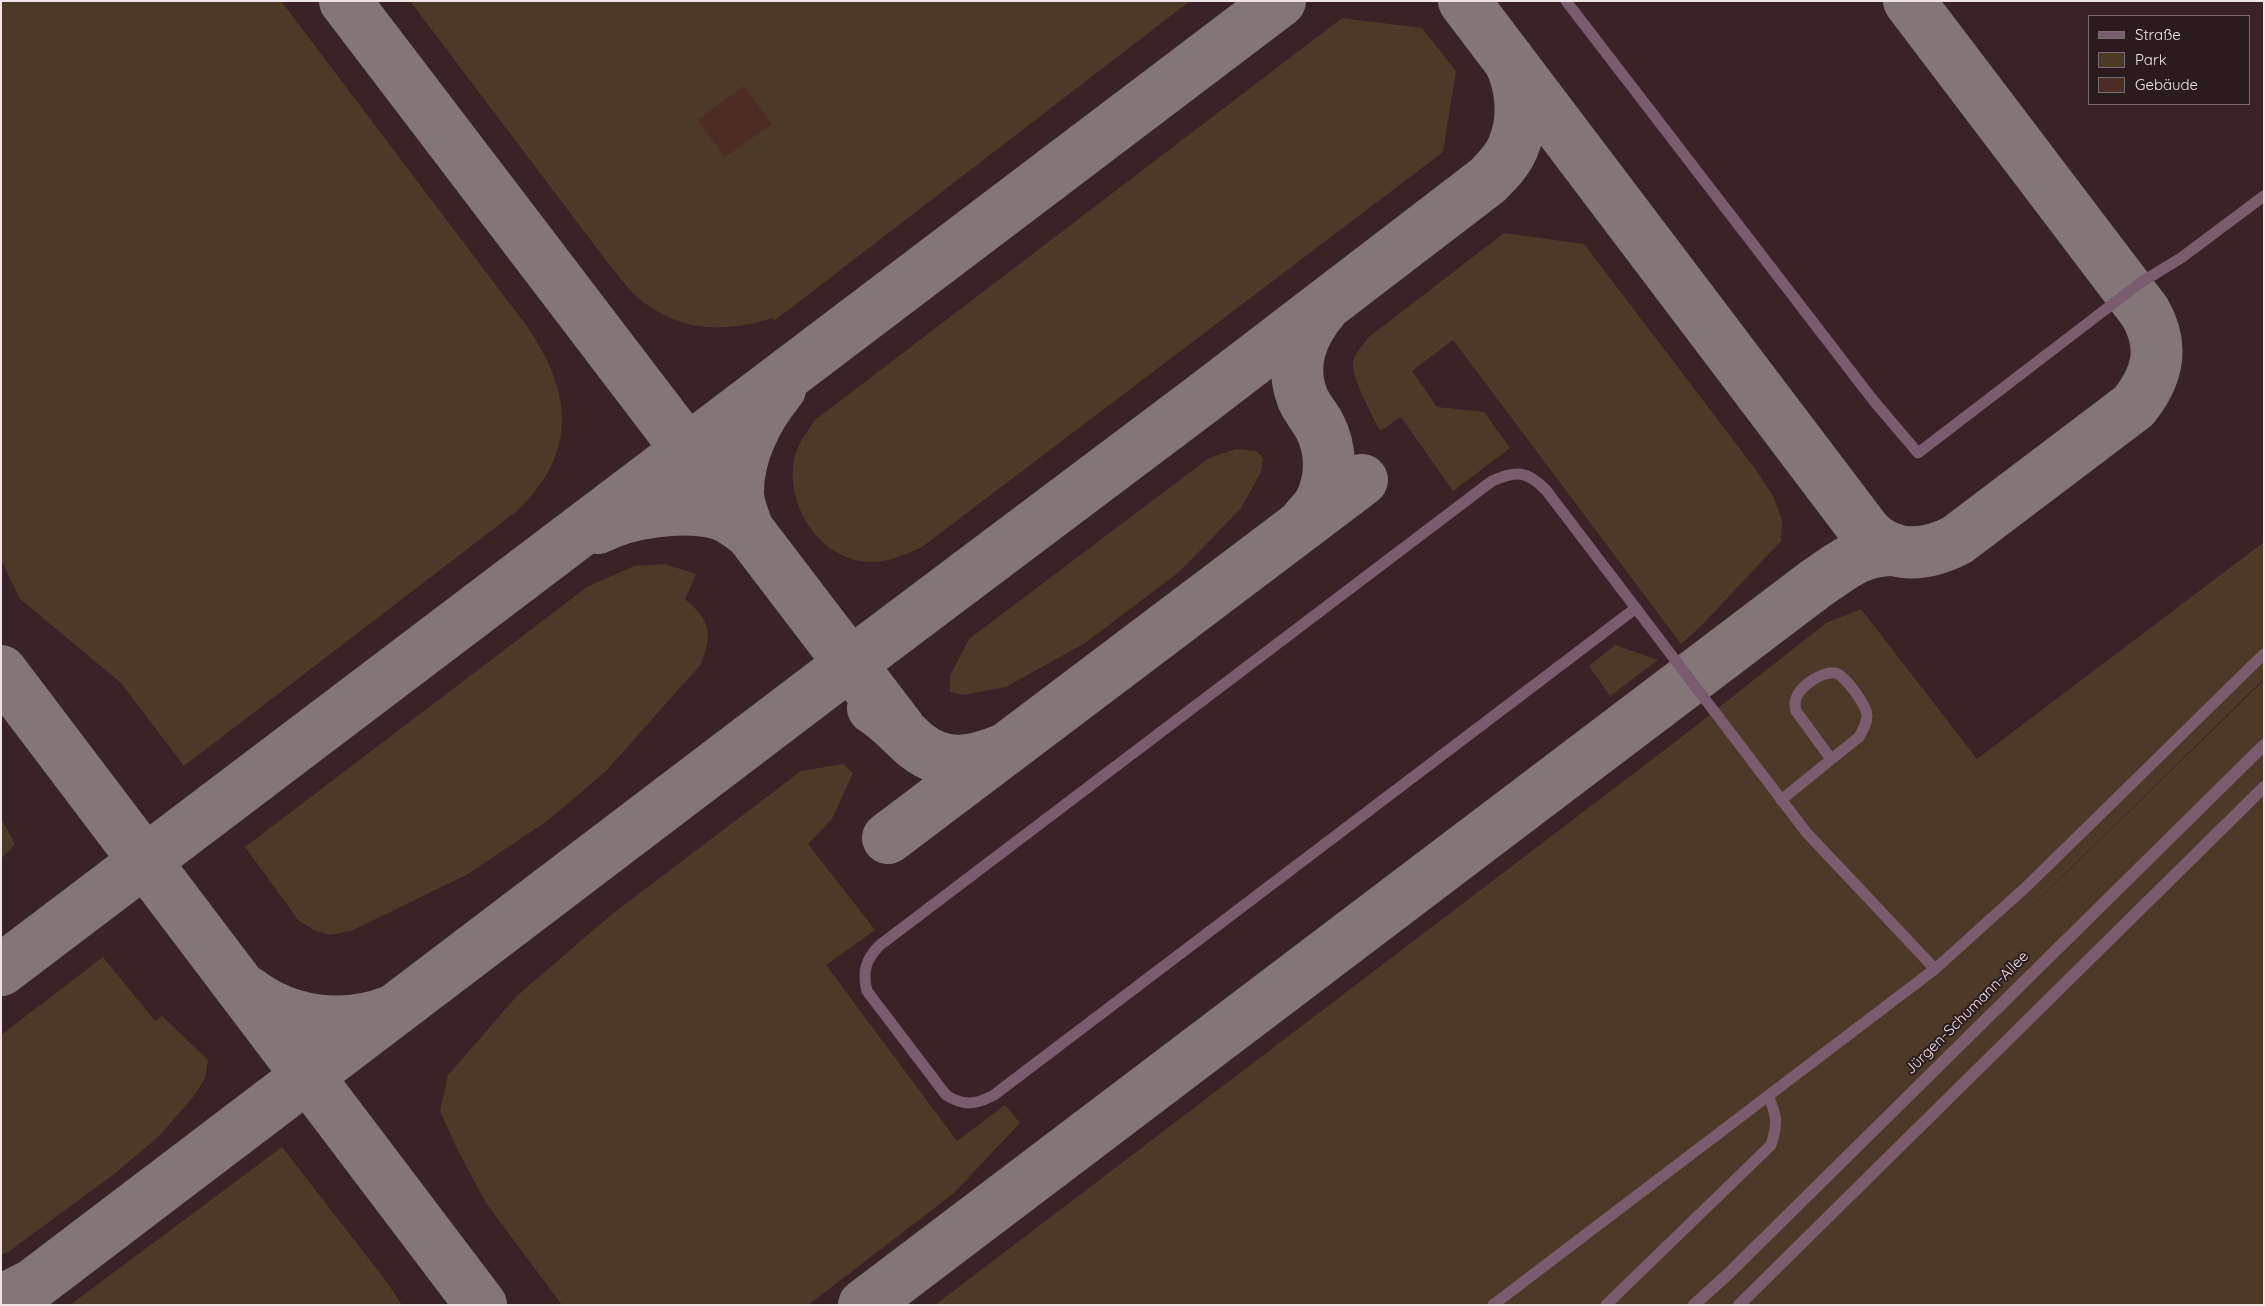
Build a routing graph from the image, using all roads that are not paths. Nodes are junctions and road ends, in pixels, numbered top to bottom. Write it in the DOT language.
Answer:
graph roads {
  1 [pos="1566,1"];
  2 [pos="2264,196"];
  3 [pos="1636,608"];
  4 [pos="2264,654"];
  5 [pos="2264,745"];
  6 [pos="1831,759"];
  7 [pos="2264,787"];
  8 [pos="1781,800"];
  9 [pos="1935,969"];
  10 [pos="1768,1096"];
  11 [pos="1492,1305"];
  12 [pos="1606,1305"];
  13 [pos="1694,1305"];
  14 [pos="1739,1305"];
  1 -- 2 [label="lane"];
  3 -- 3 [label="lane"];
  3 -- 8 [label="lane"];
  4 -- 9 [label="lane"];
  5 -- 13 [label="street, Jürgen-Schumann-Allee"];
  6 -- 6 [label="lane"];
  6 -- 8 [label="lane"];
  7 -- 14 [label="street"];
  8 -- 9 [label="lane"];
  9 -- 10 [label="lane"];
  10 -- 11 [label="lane"];
  10 -- 12 [label="lane"];
}
